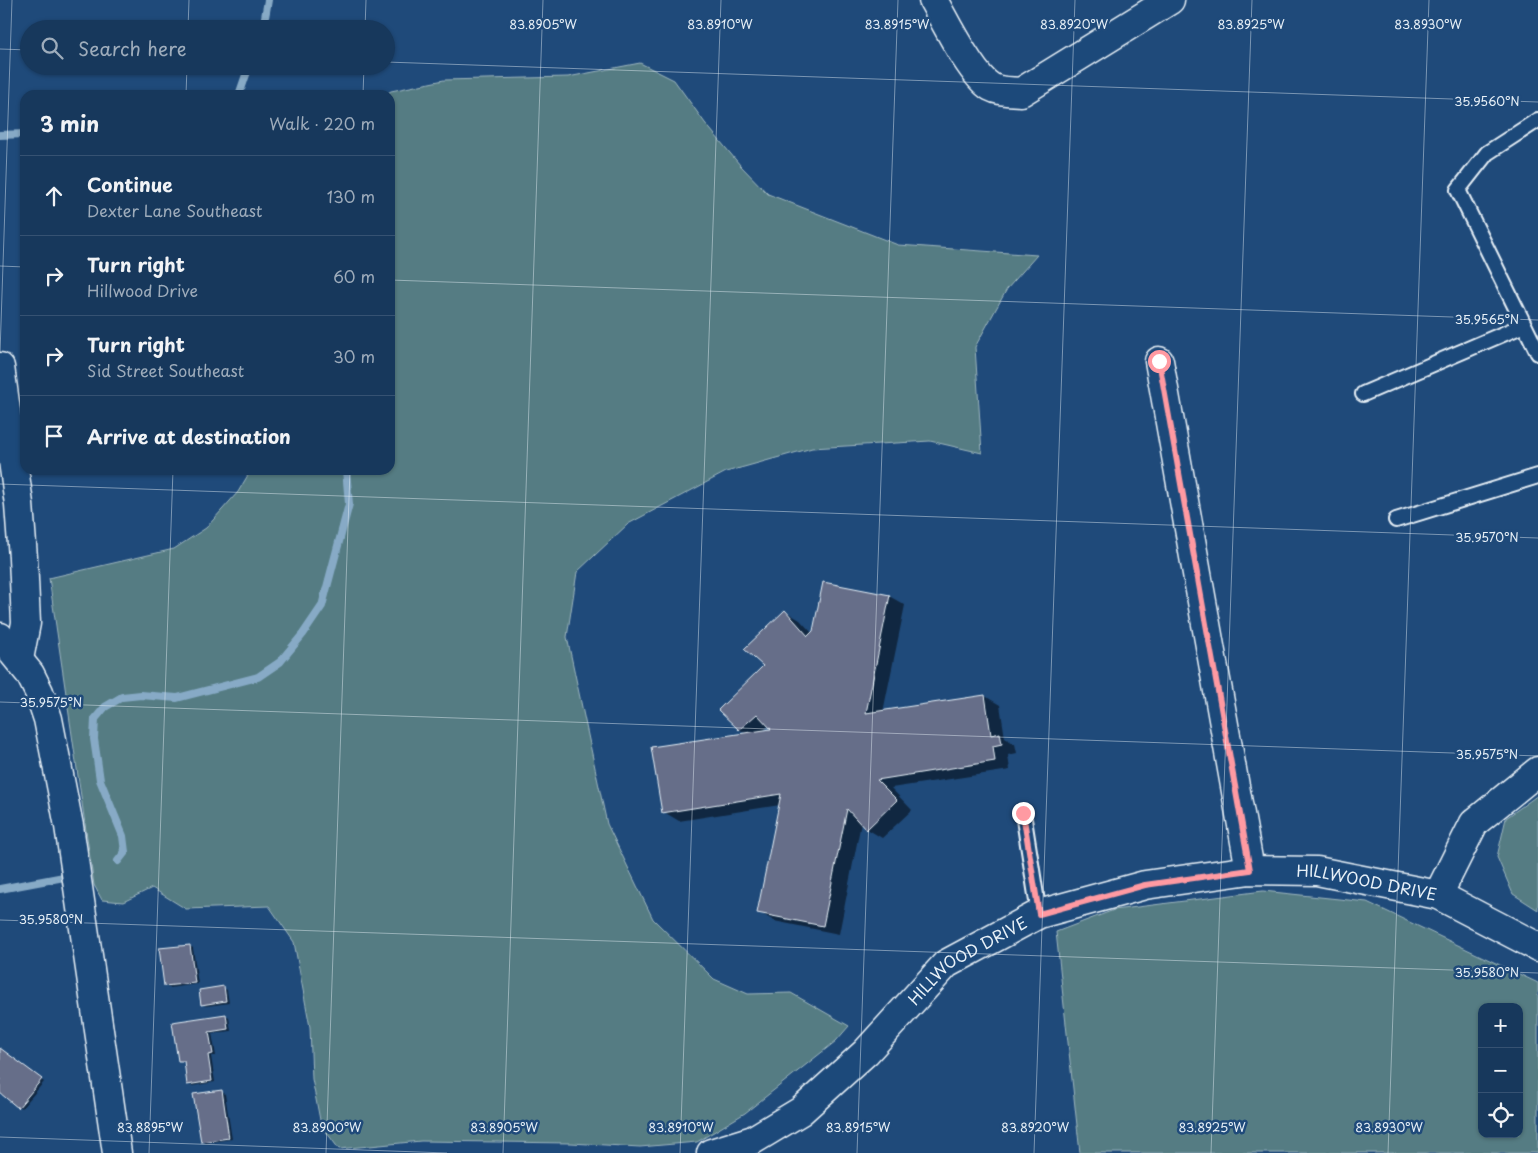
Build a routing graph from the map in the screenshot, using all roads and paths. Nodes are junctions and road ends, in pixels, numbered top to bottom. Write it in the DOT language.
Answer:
graph roads {
  1 [pos="933,0"];
  2 [pos="1170,0"];
  3 [pos="1538,120"];
  4 [pos="1524,325"];
  5 [pos="1538,353"];
  6 [pos="1159,361"];
  7 [pos="0,367"];
  8 [pos="1363,394"];
  9 [pos="1538,476"];
  10 [pos="1396,520"];
  11 [pos="0,637"];
  12 [pos="19,658"];
  13 [pos="1538,771"];
  14 [pos="1023,813"];
  15 [pos="1250,870"];
  16 [pos="1438,895"];
  17 [pos="1039,914"];
  18 [pos="1538,947"];
  19 [pos="117,1153"];
  20 [pos="711,1153"];
  1 -- 2 [label="street"];
  3 -- 4 [label="lane"];
  4 -- 5 [label="lane"];
  4 -- 8 [label="lane"];
  6 -- 15 [label="street"];
  7 -- 12 [label="street"];
  9 -- 10 [label="lane"];
  11 -- 12 [label="street"];
  12 -- 19 [label="street"];
  13 -- 16 [label="street, HILLWOOD DRIVE"];
  14 -- 17 [label="lane"];
  15 -- 16 [label="street, HILLWOOD DRIVE"];
  15 -- 17 [label="street, HILLWOOD DRIVE"];
  16 -- 18 [label="street"];
  17 -- 20 [label="street, HILLWOOD DRIVE"];
}
